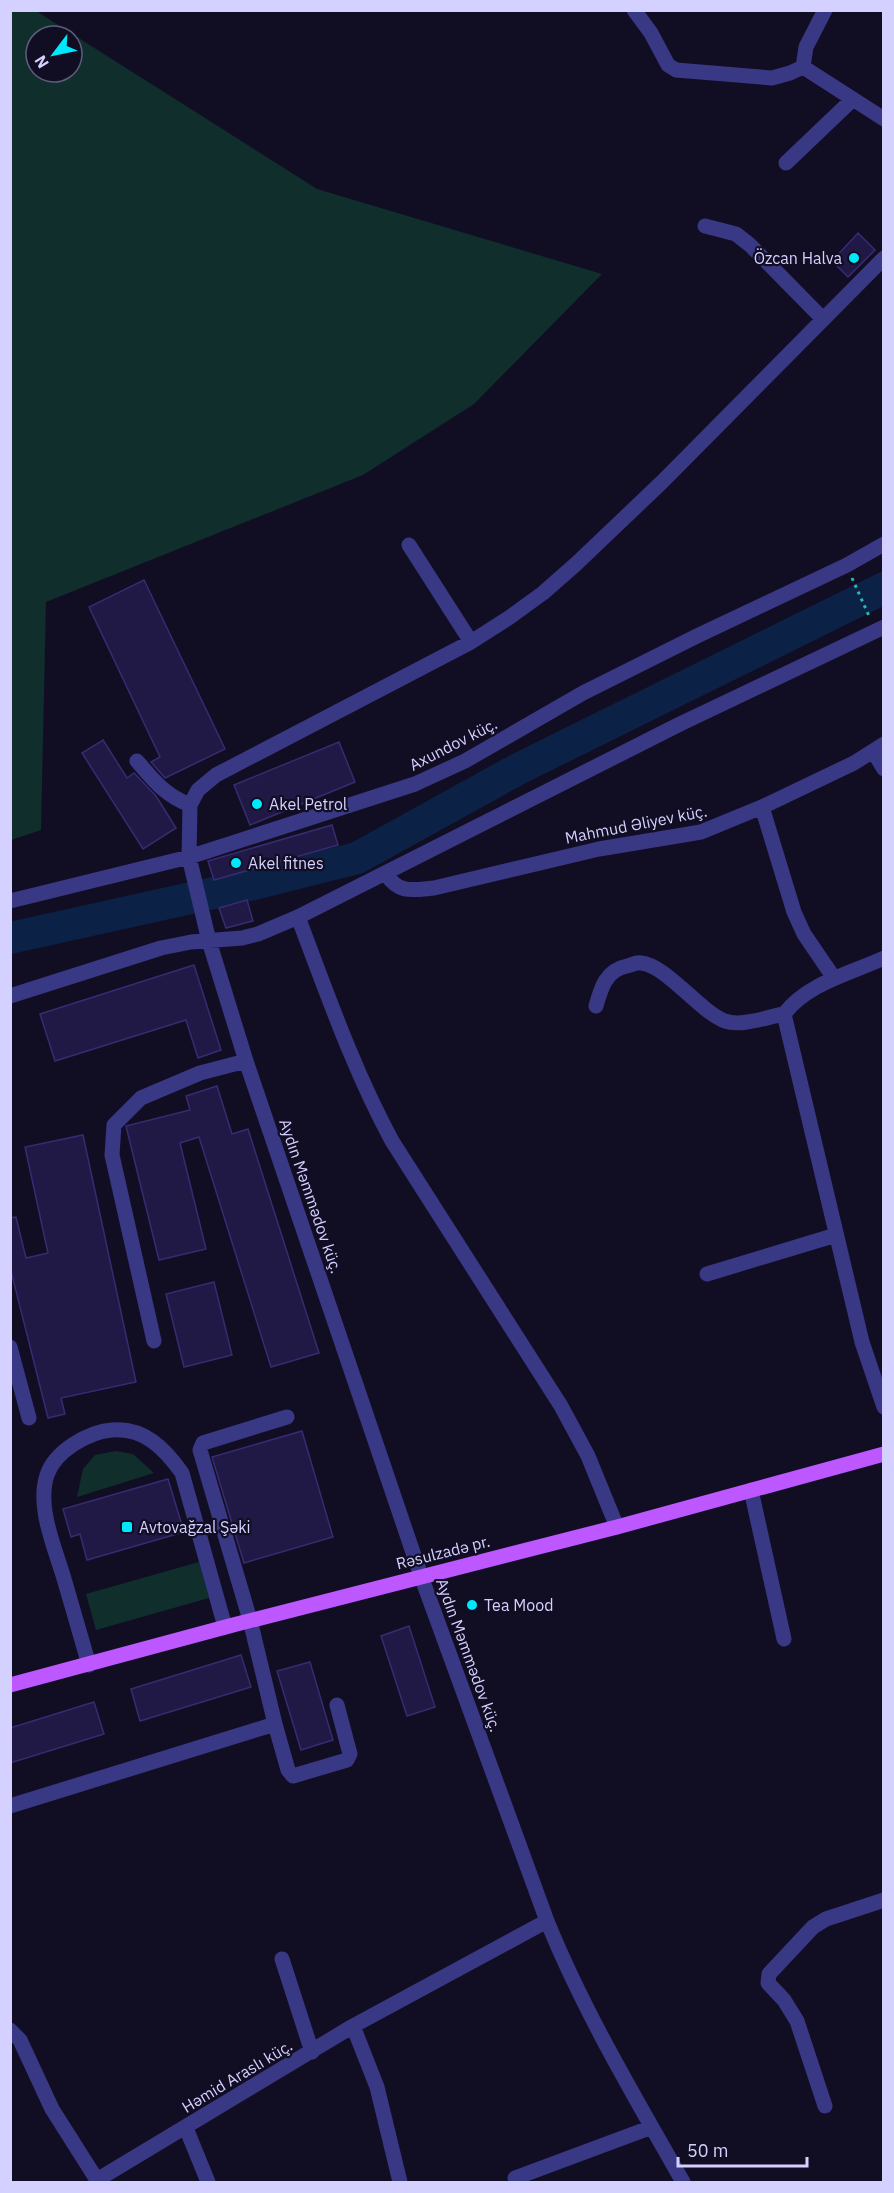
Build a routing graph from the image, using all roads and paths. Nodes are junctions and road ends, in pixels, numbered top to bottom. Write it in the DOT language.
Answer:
graph roads {
  1 [pos="634,10"];
  2 [pos="825,10"];
  3 [pos="803,67"];
  4 [pos="853,99"];
  5 [pos="884,119"];
  6 [pos="786,162"];
  7 [pos="705,226"];
  8 [pos="884,258"];
  9 [pos="823,319"];
  10 [pos="884,544"];
  11 [pos="410,546"];
  12 [pos="847,565"];
  13 [pos="879,629"];
  14 [pos="471,642"];
  15 [pos="878,748"];
  16 [pos="137,761"];
  17 [pos="884,769"];
  18 [pos="190,806"];
  19 [pos="762,807"];
  20 [pos="189,857"];
  21 [pos="386,874"];
  22 [pos="10,901"];
  23 [pos="298,917"];
  24 [pos="209,940"];
  25 [pos="884,958"];
  26 [pos="834,978"];
  27 [pos="10,996"];
  28 [pos="596,1006"];
  29 [pos="784,1014"];
  30 [pos="246,1061"];
  31 [pos="836,1235"];
  32 [pos="707,1274"];
  33 [pos="154,1341"];
  34 [pos="10,1347"];
  35 [pos="884,1407"];
  36 [pos="287,1417"];
  37 [pos="29,1418"];
  38 [pos="884,1454"];
  39 [pos="751,1490"];
  40 [pos="616,1527"];
  41 [pos="421,1576"];
  42 [pos="250,1620"];
  43 [pos="225,1627"];
  44 [pos="784,1639"];
  45 [pos="89,1665"];
  46 [pos="10,1686"];
  47 [pos="337,1705"];
  48 [pos="274,1724"];
  49 [pos="10,1806"];
  50 [pos="884,1900"];
  51 [pos="547,1921"];
  52 [pos="282,1959"];
  53 [pos="353,2026"];
  54 [pos="10,2030"];
  55 [pos="312,2052"];
  56 [pos="825,2106"];
  57 [pos="652,2127"];
  58 [pos="186,2128"];
  59 [pos="515,2178"];
  60 [pos="98,2181"];
  61 [pos="208,2182"];
  62 [pos="400,2182"];
  63 [pos="683,2182"];
  1 -- 3 [label="street"];
  2 -- 3 [label="street"];
  3 -- 4 [label="street"];
  4 -- 5 [label="street"];
  4 -- 6 [label="street"];
  7 -- 9 [label="street"];
  8 -- 9 [label="street"];
  9 -- 14 [label="street"];
  10 -- 12 [label="street, Axundov küç."];
  11 -- 14 [label="street"];
  12 -- 13 [label="path"];
  12 -- 20 [label="street, Axundov küç."];
  13 -- 21 [label="street"];
  14 -- 18 [label="street"];
  15 -- 17 [label="street"];
  15 -- 19 [label="street, Mahmud Əliyev küç."];
  16 -- 18 [label="street"];
  18 -- 20 [label="street, Aydın Məmmədov küç."];
  19 -- 21 [label="street, Mahmud Əliyev küç."];
  19 -- 26 [label="street"];
  20 -- 22 [label="street, Axundov küç."];
  20 -- 24 [label="street, Aydın Məmmədov küç."];
  21 -- 23 [label="street"];
  23 -- 24 [label="street"];
  23 -- 40 [label="street"];
  24 -- 27 [label="street"];
  24 -- 30 [label="street, Aydın Məmmədov küç."];
  25 -- 26 [label="street"];
  26 -- 29 [label="street"];
  28 -- 29 [label="street"];
  29 -- 31 [label="street"];
  30 -- 33 [label="street"];
  30 -- 41 [label="street, Aydın Məmmədov küç."];
  31 -- 32 [label="street"];
  31 -- 35 [label="street"];
  34 -- 37 [label="street"];
  36 -- 42 [label="street"];
  38 -- 39 [label="main road, Rəsulzadə pr."];
  39 -- 40 [label="main road, Rəsulzadə pr."];
  39 -- 44 [label="street"];
  40 -- 41 [label="main road, Rəsulzadə pr."];
  41 -- 42 [label="main road, Rəsulzadə pr."];
  41 -- 51 [label="street, Aydın Məmmədov küç."];
  42 -- 43 [label="main road, Rəsulzadə pr."];
  42 -- 48 [label="street"];
  43 -- 45 [label="main road, Rəsulzadə pr."];
  43 -- 45 [label="street"];
  45 -- 46 [label="main road, Rəsulzadə pr."];
  47 -- 48 [label="street"];
  48 -- 49 [label="street"];
  50 -- 56 [label="street"];
  51 -- 53 [label="street, Həmid Araslı küç."];
  51 -- 57 [label="street, Aydın Məmmədov küç."];
  52 -- 55 [label="street"];
  53 -- 55 [label="street, Həmid Araslı küç."];
  53 -- 62 [label="street"];
  54 -- 60 [label="street, Həmid Araslı küç."];
  55 -- 58 [label="street, Həmid Araslı küç."];
  57 -- 59 [label="street"];
  57 -- 63 [label="street, Aydın Məmmədov küç."];
  58 -- 60 [label="street, Həmid Araslı küç."];
  58 -- 61 [label="street"];
}
